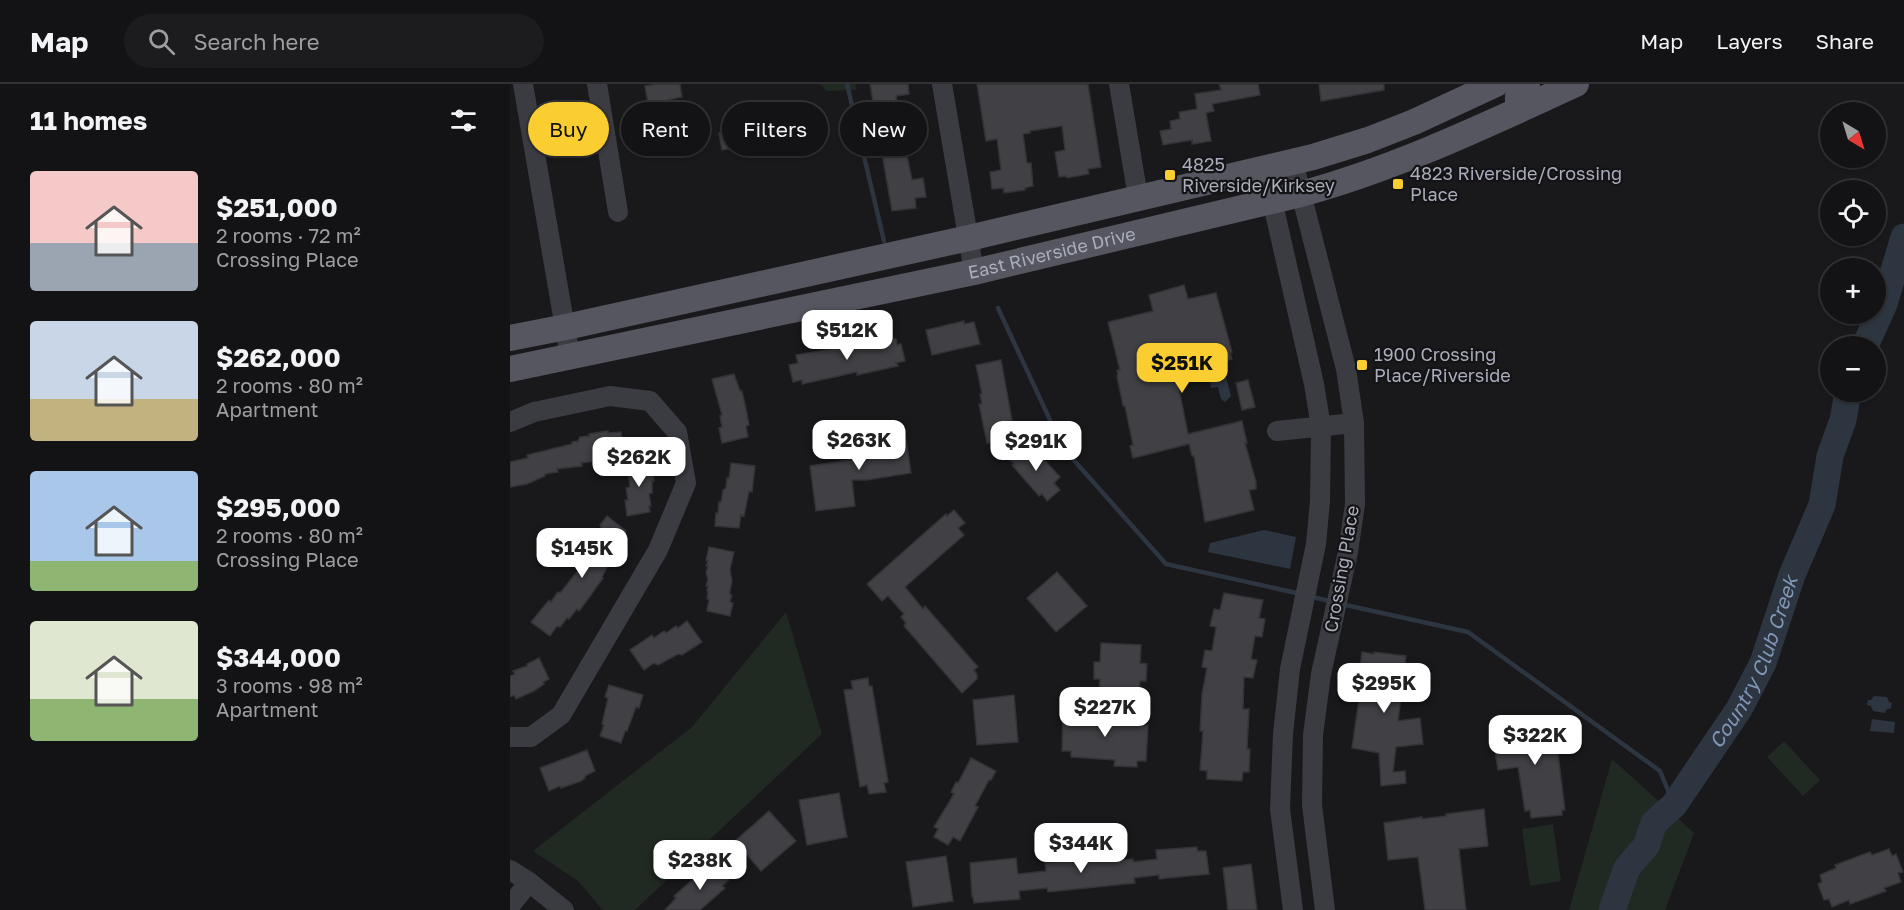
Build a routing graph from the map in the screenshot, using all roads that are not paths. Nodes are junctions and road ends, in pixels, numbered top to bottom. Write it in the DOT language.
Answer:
graph roads {
  1 [pos="523,84"];
  2 [pos="597,84"];
  3 [pos="942,84"];
  4 [pos="1119,84"];
  5 [pos="1496,84"];
  6 [pos="1527,84"];
  7 [pos="1576,84"];
  8 [pos="1519,110"];
  9 [pos="1293,162"];
  10 [pos="1265,169"];
  11 [pos="1301,194"];
  12 [pos="1138,197"];
  13 [pos="1273,201"];
  14 [pos="618,212"];
  15 [pos="969,238"];
  16 [pos="974,272"];
  17 [pos="566,327"];
  18 [pos="510,338"];
  19 [pos="570,357"];
  20 [pos="510,369"];
  21 [pos="510,422"];
  22 [pos="1354,423"];
  23 [pos="1322,427"];
  24 [pos="1276,431"];
  25 [pos="510,737"];
  26 [pos="510,870"];
  27 [pos="529,882"];
  28 [pos="510,906"];
  29 [pos="564,910"];
  30 [pos="1293,910"];
  31 [pos="1325,910"];
  1 -- 17 [label="street"];
  2 -- 14 [label="street"];
  3 -- 15 [label="street"];
  4 -- 12 [label="street"];
  5 -- 9 [label="main road, East Riverside Drive"];
  6 -- 8 [label="main road"];
  7 -- 8 [label="main road, East Riverside Drive"];
  8 -- 11 [label="main road, East Riverside Drive"];
  9 -- 10 [label="main road, East Riverside Drive"];
  9 -- 11 [label="street, Crossing Place"];
  10 -- 12 [label="main road, East Riverside Drive"];
  10 -- 13 [label="street, Crossing Place"];
  11 -- 13 [label="main road, East Riverside Drive"];
  11 -- 22 [label="street, Crossing Place"];
  12 -- 15 [label="main road, East Riverside Drive"];
  13 -- 16 [label="main road, East Riverside Drive"];
  13 -- 23 [label="street, Crossing Place"];
  15 -- 16 [label="street"];
  15 -- 17 [label="main road, East Riverside Drive"];
  16 -- 19 [label="main road, East Riverside Drive"];
  17 -- 18 [label="main road, East Riverside Drive"];
  17 -- 19 [label="street"];
  19 -- 20 [label="main road, East Riverside Drive"];
  21 -- 25 [label="street"];
  22 -- 23 [label="street"];
  22 -- 31 [label="street, Crossing Place"];
  23 -- 24 [label="street"];
  23 -- 30 [label="street, Crossing Place"];
  26 -- 27 [label="street"];
  27 -- 28 [label="street"];
  27 -- 29 [label="street"];
}
